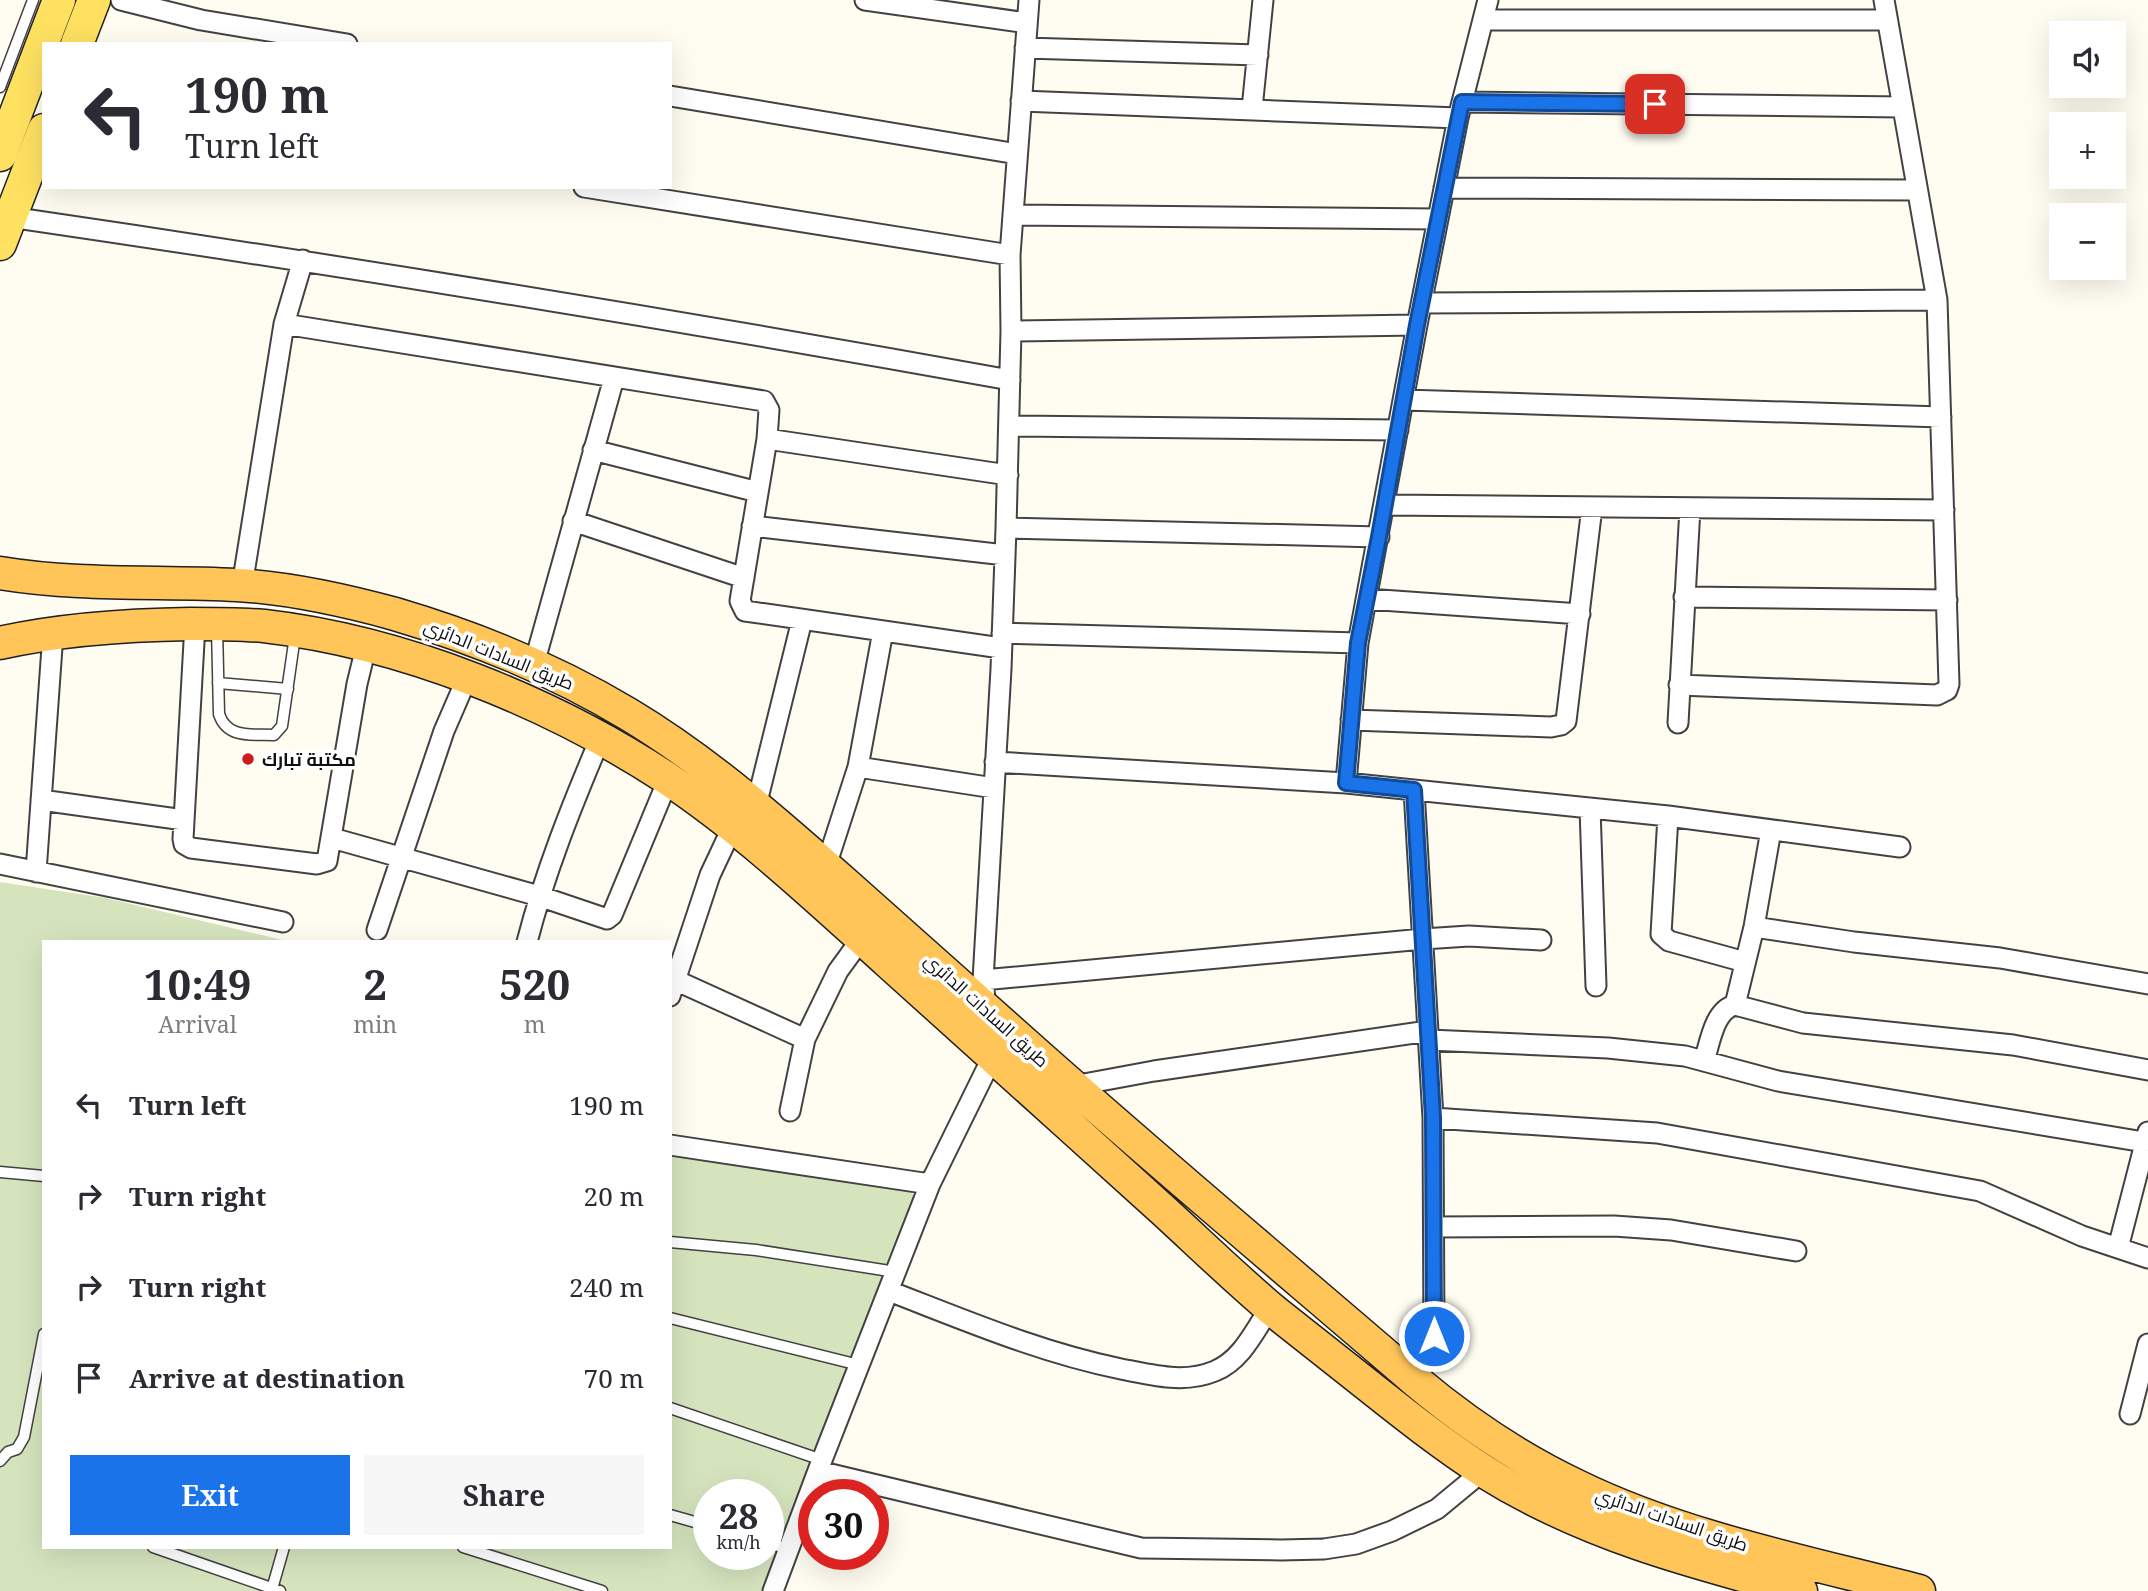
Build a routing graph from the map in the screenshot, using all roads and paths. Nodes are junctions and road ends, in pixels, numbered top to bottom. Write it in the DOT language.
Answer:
graph roads {
  1 [pos="33,0"];
  2 [pos="59,0"];
  3 [pos="94,0"];
  4 [pos="121,0"];
  5 [pos="865,0"];
  6 [pos="1029,0"];
  7 [pos="1264,0"];
  8 [pos="1488,0"];
  9 [pos="1884,0"];
  10 [pos="1483,20"];
  11 [pos="1887,20"];
  12 [pos="1027,23"];
  13 [pos="43,42"];
  14 [pos="78,42"];
  15 [pos="335,42"];
  16 [pos="42,45"];
  17 [pos="1025,48"];
  18 [pos="1258,55"];
  19 [pos="0,87"];
  20 [pos="672,96"];
  21 [pos="1021,101"];
  22 [pos="1903,107"];
  23 [pos="1252,109"];
  24 [pos="1460,110"];
  25 [pos="42,135"];
  26 [pos="1017,154"];
  27 [pos="0,155"];
  28 [pos="1444,188"];
  29 [pos="597,189"];
  30 [pos="1917,190"];
  31 [pos="1013,215"];
  32 [pos="1438,219"];
  33 [pos="5,230"];
  34 [pos="1010,255"];
  35 [pos="303,260"];
  36 [pos="1937,300"];
  37 [pos="1422,303"];
  38 [pos="284,324"];
  39 [pos="1417,325"];
  40 [pos="1011,331"];
  41 [pos="614,378"];
  42 [pos="1010,380"];
  43 [pos="1404,400"];
  44 [pos="1941,417"];
  45 [pos="1009,426"];
  46 [pos="1398,430"];
  47 [pos="767,439"];
  48 [pos="593,450"];
  49 [pos="1008,475"];
  50 [pos="758,492"];
  51 [pos="1385,505"];
  52 [pos="1592,507"];
  53 [pos="1690,508"];
  54 [pos="1944,510"];
  55 [pos="573,521"];
  56 [pos="752,526"];
  57 [pos="1006,528"];
  58 [pos="1379,537"];
  59 [pos="1005,555"];
  60 [pos="0,573"];
  61 [pos="744,578"];
  62 [pos="96,583"];
  63 [pos="242,586"];
  64 [pos="1684,597"];
  65 [pos="1367,598"];
  66 [pos="1947,600"];
  67 [pos="1580,614"];
  68 [pos="802,620"];
  69 [pos="206,624"];
  70 [pos="102,628"];
  71 [pos="883,631"];
  72 [pos="295,632"];
  73 [pos="53,633"];
  74 [pos="1002,641"];
  75 [pos="0,643"];
  76 [pos="1358,643"];
  77 [pos="366,646"];
  78 [pos="534,664"];
  79 [pos="467,678"];
  80 [pos="218,683"];
  81 [pos="1679,685"];
  82 [pos="288,689"];
  83 [pos="1351,720"];
  84 [pos="1678,723"];
  85 [pos="600,739"];
  86 [pos="995,762"];
  87 [pos="859,767"];
  88 [pos="668,780"];
  89 [pos="1346,783"];
  90 [pos="994,788"];
  91 [pos="1414,790"];
  92 [pos="41,800"];
  93 [pos="1591,808"];
  94 [pos="744,816"];
  95 [pos="1668,816"];
  96 [pos="184,820"];
  97 [pos="1770,830"];
  98 [pos="331,838"];
  99 [pos="1900,847"];
  100 [pos="402,857"];
  101 [pos="0,864"];
  102 [pos="825,866"];
  103 [pos="36,872"];
  104 [pos="539,896"];
  105 [pos="283,922"];
  106 [pos="1754,926"];
  107 [pos="377,930"];
  108 [pos="862,938"];
  109 [pos="1423,939"];
  110 [pos="528,940"];
  111 [pos="1541,940"];
  112 [pos="1745,962"];
  113 [pos="2148,984"];
  114 [pos="1596,986"];
  115 [pos="673,988"];
  116 [pos="984,994"];
  117 [pos="1735,1005"];
  118 [pos="1429,1036"];
  119 [pos="804,1039"];
  120 [pos="993,1056"];
  121 [pos="1704,1062"];
  122 [pos="2148,1070"];
  123 [pos="1073,1086"];
  124 [pos="790,1111"];
  125 [pos="1433,1118"];
  126 [pos="2146,1136"];
  127 [pos="672,1145"];
  128 [pos="0,1172"];
  129 [pos="42,1176"];
  130 [pos="930,1184"];
  131 [pos="1434,1227"];
  132 [pos="672,1242"];
  133 [pos="2118,1248"];
  134 [pos="1262,1249"];
  135 [pos="1797,1251"];
  136 [pos="2148,1258"];
  137 [pos="896,1272"];
  138 [pos="1235,1276"];
  139 [pos="890,1291"];
  140 [pos="1270,1308"];
  141 [pos="672,1318"];
  142 [pos="2148,1344"];
  143 [pos="42,1345"];
  144 [pos="859,1365"];
  145 [pos="1416,1381"];
  146 [pos="672,1409"];
  147 [pos="2130,1414"];
  148 [pos="0,1461"];
  149 [pos="820,1465"];
  150 [pos="1483,1471"];
  151 [pos="672,1516"];
  152 [pos="693,1521"];
  153 [pos="784,1548"];
  154 [pos="159,1549"];
  155 [pos="284,1549"];
  156 [pos="469,1549"];
  157 [pos="789,1549"];
  158 [pos="276,1590"];
  159 [pos="602,1591"];
  160 [pos="773,1591"];
  161 [pos="1801,1591"];
  162 [pos="1919,1591"];
  1 -- 19 [label="lane"];
  2 -- 13 [label="main road"];
  3 -- 14 [label="main road"];
  4 -- 15 [label="street"];
  5 -- 12 [label="street"];
  6 -- 12 [label="street"];
  7 -- 18 [label="street"];
  8 -- 10 [label="street"];
  9 -- 11 [label="street"];
  10 -- 11 [label="street"];
  10 -- 24 [label="street"];
  11 -- 22 [label="street"];
  12 -- 17 [label="street"];
  16 -- 27 [label="main road"];
  17 -- 18 [label="street"];
  17 -- 21 [label="street"];
  18 -- 23 [label="street"];
  20 -- 26 [label="street"];
  21 -- 23 [label="street"];
  21 -- 26 [label="street"];
  22 -- 24 [label="street"];
  22 -- 30 [label="street"];
  23 -- 24 [label="street"];
  24 -- 28 [label="street"];
  25 -- 33 [label="main road"];
  26 -- 31 [label="street"];
  28 -- 30 [label="street"];
  28 -- 32 [label="street"];
  29 -- 34 [label="street"];
  30 -- 36 [label="street"];
  31 -- 32 [label="street"];
  31 -- 34 [label="street"];
  32 -- 37 [label="street"];
  33 -- 35 [label="street"];
  34 -- 40 [label="street"];
  35 -- 38 [label="street"];
  35 -- 42 [label="street"];
  36 -- 37 [label="street"];
  36 -- 44 [label="street"];
  37 -- 39 [label="street"];
  38 -- 41 [label="street"];
  38 -- 63 [label="street"];
  39 -- 40 [label="street"];
  39 -- 43 [label="street"];
  40 -- 42 [label="street"];
  41 -- 47 [label="street"];
  41 -- 48 [label="street"];
  42 -- 45 [label="street"];
  43 -- 44 [label="street"];
  43 -- 46 [label="street"];
  44 -- 54 [label="street"];
  45 -- 46 [label="street"];
  45 -- 49 [label="street"];
  46 -- 51 [label="street"];
  47 -- 49 [label="street"];
  47 -- 50 [label="street"];
  48 -- 50 [label="street"];
  48 -- 55 [label="street"];
  49 -- 57 [label="street"];
  50 -- 56 [label="street"];
  51 -- 52 [label="street"];
  51 -- 58 [label="street"];
  52 -- 53 [label="street"];
  52 -- 67 [label="street"];
  53 -- 54 [label="street"];
  53 -- 64 [label="street"];
  54 -- 66 [label="street"];
  55 -- 61 [label="street"];
  55 -- 78 [label="street"];
  56 -- 59 [label="street"];
  56 -- 61 [label="street"];
  57 -- 58 [label="street"];
  57 -- 59 [label="street"];
  58 -- 65 [label="street"];
  59 -- 74 [label="street"];
  60 -- 62 [label="highway, طريق السادات الدائري"];
  61 -- 68 [label="street"];
  62 -- 63 [label="highway, طريق السادات الدائري"];
  62 -- 70 [label="highway"];
  63 -- 78 [label="highway, طريق السادات الدائري"];
  64 -- 66 [label="street"];
  64 -- 81 [label="street"];
  65 -- 67 [label="street"];
  65 -- 76 [label="street"];
  66 -- 81 [label="street"];
  67 -- 83 [label="street"];
  68 -- 71 [label="street"];
  68 -- 94 [label="street"];
  69 -- 70 [label="highway, طريق السادات الدائري"];
  69 -- 72 [label="highway, طريق السادات الدائري"];
  69 -- 80 [label="lane"];
  69 -- 96 [label="street"];
  70 -- 73 [label="highway, طريق السادات الدائري"];
  71 -- 74 [label="street"];
  71 -- 87 [label="street"];
  72 -- 77 [label="highway, طريق السادات الدائري"];
  72 -- 82 [label="lane"];
  73 -- 75 [label="highway, طريق السادات الدائري"];
  73 -- 92 [label="street"];
  74 -- 76 [label="street"];
  74 -- 86 [label="street"];
  76 -- 83 [label="street"];
  77 -- 79 [label="highway, طريق السادات الدائري"];
  77 -- 98 [label="street"];
  78 -- 94 [label="highway, طريق السادات الدائري"];
  79 -- 85 [label="highway, طريق السادات الدائري"];
  79 -- 100 [label="street"];
  80 -- 82 [label="lane"];
  80 -- 82 [label="lane"];
  81 -- 84 [label="street"];
  83 -- 89 [label="street"];
  85 -- 88 [label="highway, طريق السادات الدائري"];
  85 -- 104 [label="street"];
  86 -- 89 [label="street"];
  86 -- 90 [label="street"];
  87 -- 90 [label="street"];
  87 -- 102 [label="street"];
  88 -- 94 [label="highway, طريق السادات الدائري"];
  88 -- 104 [label="street"];
  89 -- 91 [label="street"];
  90 -- 116 [label="street"];
  91 -- 93 [label="street"];
  91 -- 109 [label="street"];
  92 -- 96 [label="street"];
  92 -- 103 [label="street"];
  93 -- 95 [label="street"];
  93 -- 114 [label="street"];
  94 -- 102 [label="highway, طريق السادات الدائري"];
  94 -- 108 [label="highway, طريق السادات الدائري"];
  94 -- 115 [label="street"];
  95 -- 97 [label="street"];
  95 -- 112 [label="street"];
  96 -- 98 [label="street"];
  97 -- 99 [label="street"];
  97 -- 106 [label="street"];
  98 -- 100 [label="street"];
  100 -- 104 [label="street"];
  100 -- 107 [label="street"];
  101 -- 103 [label="street"];
  102 -- 116 [label="highway, طريق السادات الدائري"];
  103 -- 105 [label="street"];
  104 -- 110 [label="street"];
  106 -- 112 [label="street"];
  106 -- 113 [label="street"];
  108 -- 119 [label="street"];
  108 -- 120 [label="highway, طريق السادات الدائري"];
  109 -- 111 [label="street"];
  109 -- 116 [label="street"];
  109 -- 118 [label="street"];
  112 -- 117 [label="street"];
  115 -- 119 [label="street"];
  116 -- 123 [label="highway, طريق السادات الدائري"];
  117 -- 121 [label="street"];
  117 -- 122 [label="street"];
  118 -- 121 [label="street"];
  118 -- 123 [label="street"];
  118 -- 125 [label="street"];
  119 -- 124 [label="street"];
  120 -- 130 [label="street"];
  120 -- 138 [label="highway, طريق السادات الدائري"];
  121 -- 126 [label="street"];
  123 -- 134 [label="highway, طريق السادات الدائري"];
  125 -- 131 [label="street"];
  125 -- 133 [label="street"];
  126 -- 133 [label="street"];
  127 -- 130 [label="street"];
  128 -- 129 [label="lane"];
  130 -- 137 [label="street"];
  131 -- 135 [label="street"];
  131 -- 145 [label="street"];
  132 -- 137 [label="lane"];
  133 -- 136 [label="street"];
  134 -- 138 [label="highway"];
  134 -- 145 [label="highway, طريق السادات الدائري"];
  137 -- 139 [label="street"];
  138 -- 140 [label="highway, طريق السادات الدائري"];
  139 -- 140 [label="street"];
  139 -- 144 [label="street"];
  140 -- 150 [label="highway, طريق السادات الدائري"];
  141 -- 144 [label="lane"];
  142 -- 147 [label="street"];
  143 -- 148 [label="lane"];
  144 -- 149 [label="street"];
  145 -- 162 [label="highway, طريق السادات الدائري"];
  146 -- 149 [label="lane"];
  149 -- 150 [label="street"];
  149 -- 157 [label="street"];
  150 -- 161 [label="highway, طريق السادات الدائري"];
  151 -- 152 [label="lane"];
  153 -- 157 [label="lane"];
  154 -- 158 [label="lane"];
  155 -- 158 [label="lane"];
  156 -- 159 [label="lane"];
  157 -- 160 [label="street"];
}
